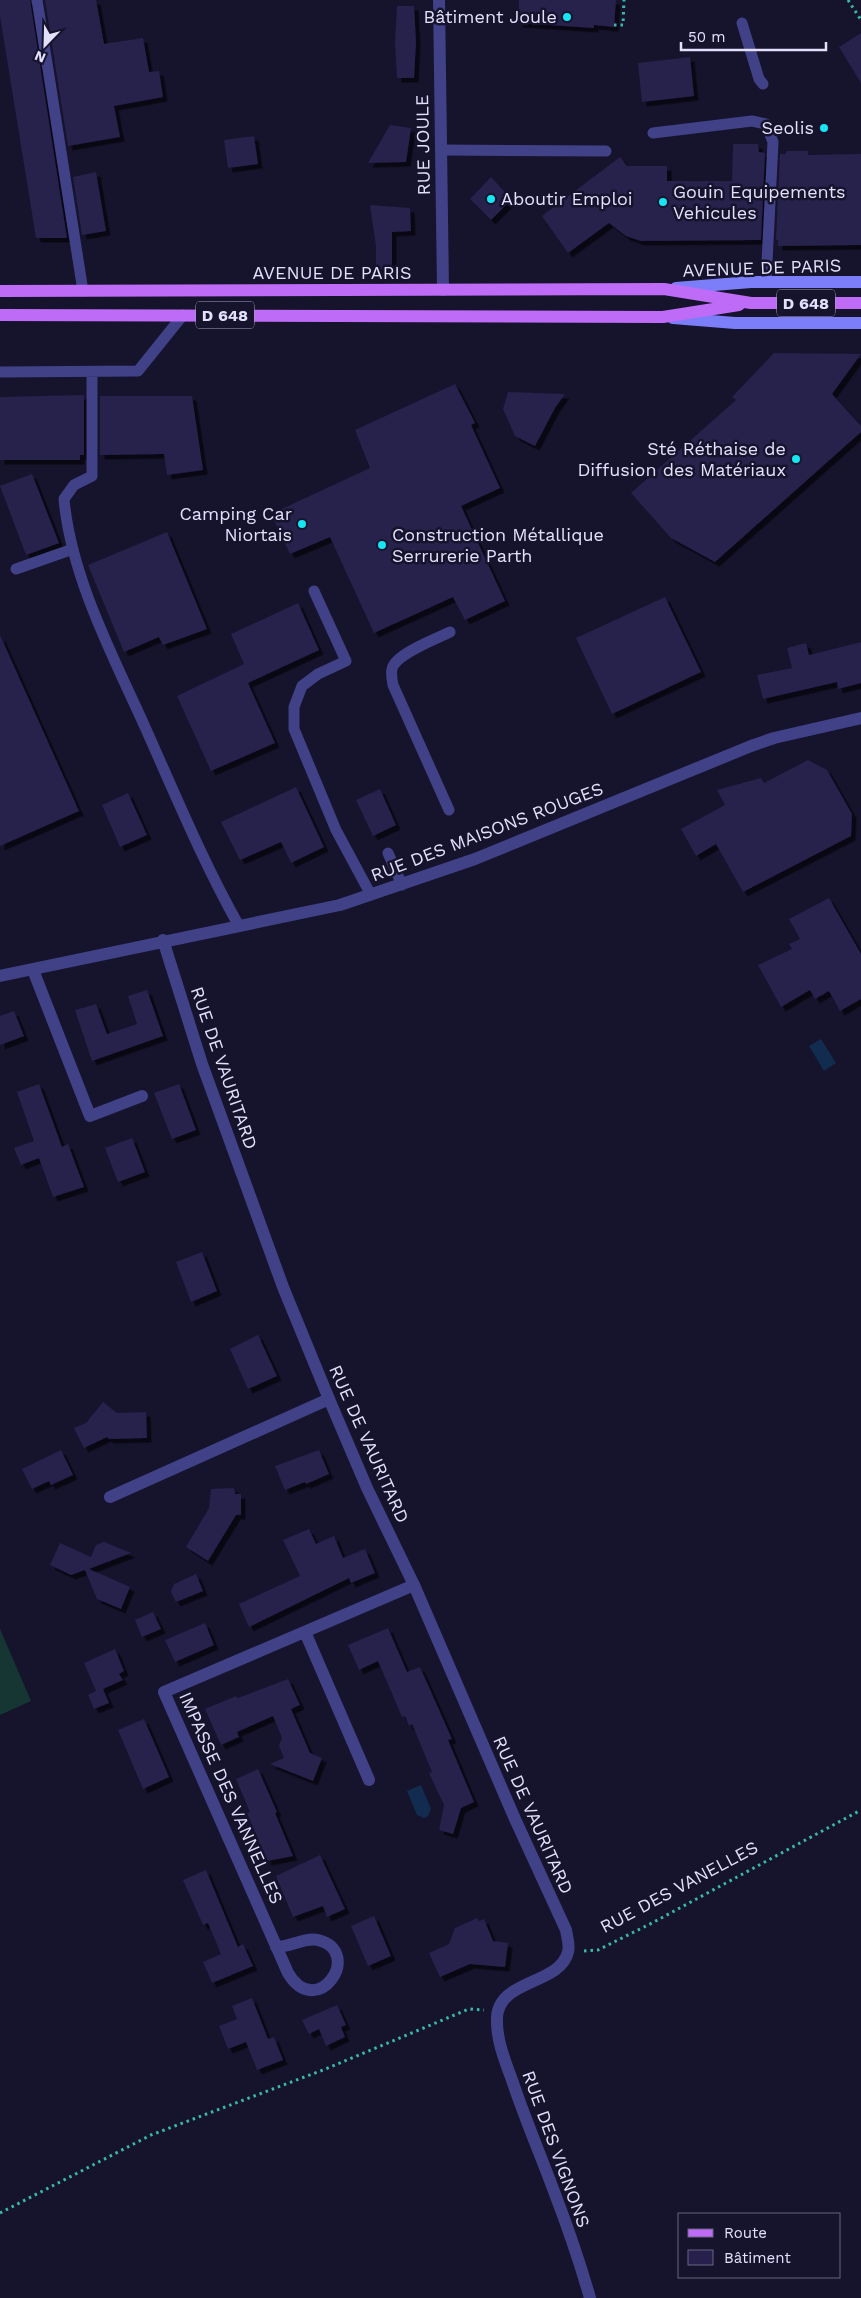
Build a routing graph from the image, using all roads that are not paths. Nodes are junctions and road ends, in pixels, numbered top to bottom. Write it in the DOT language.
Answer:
graph roads {
  1 [pos="37,0"];
  2 [pos="439,0"];
  3 [pos="742,22"];
  4 [pos="764,84"];
  5 [pos="653,133"];
  6 [pos="441,150"];
  7 [pos="606,151"];
  8 [pos="766,282"];
  9 [pos="861,282"];
  10 [pos="664,289"];
  11 [pos="443,290"];
  12 [pos="0,291"];
  13 [pos="83,291"];
  14 [pos="751,303"];
  15 [pos="861,303"];
  16 [pos="0,315"];
  17 [pos="184,315"];
  18 [pos="663,317"];
  19 [pos="861,323"];
  20 [pos="0,372"];
  21 [pos="92,372"];
  22 [pos="73,549"];
  23 [pos="16,570"];
  24 [pos="314,591"];
  25 [pos="450,632"];
  26 [pos="861,718"];
  27 [pos="449,810"];
  28 [pos="388,853"];
  29 [pos="402,884"];
  30 [pos="371,895"];
  31 [pos="239,926"];
  32 [pos="163,940"];
  33 [pos="33,970"];
  34 [pos="0,976"];
  35 [pos="142,1096"];
  36 [pos="329,1399"];
  37 [pos="110,1497"];
  38 [pos="414,1585"];
  39 [pos="305,1632"];
  40 [pos="369,1780"];
  41 [pos="276,1947"];
  42 [pos="497,2011"];
  43 [pos="590,2298"];
  1 -- 13 [label="lane"];
  2 -- 6 [label="street, RUE JOULE"];
  3 -- 4 [label="lane"];
  5 -- 8 [label="lane"];
  6 -- 7 [label="lane"];
  6 -- 11 [label="street, RUE JOULE"];
  8 -- 9 [label="main road, AVENUE DE PARIS"];
  8 -- 10 [label="main road, AVENUE DE PARIS"];
  10 -- 11 [label="main road, AVENUE DE PARIS / D 648"];
  10 -- 14 [label="main road, AVENUE DE PARIS / D 648"];
  11 -- 13 [label="main road, AVENUE DE PARIS / D 648"];
  12 -- 13 [label="main road, AVENUE DE PARIS / D 648"];
  14 -- 15 [label="main road, AVENUE DE PARIS / D 648"];
  14 -- 18 [label="main road, AVENUE DE PARIS / D 648"];
  16 -- 17 [label="main road, AVENUE DE PARIS / D 648"];
  17 -- 18 [label="main road, AVENUE DE PARIS / D 648"];
  17 -- 21 [label="lane"];
  18 -- 19 [label="main road, AVENUE DE PARIS"];
  20 -- 21 [label="lane"];
  21 -- 22 [label="lane"];
  22 -- 23 [label="lane"];
  22 -- 31 [label="lane"];
  24 -- 30 [label="lane"];
  25 -- 27 [label="lane"];
  26 -- 29 [label="street, RUE DES MAISONS ROUGES"];
  28 -- 29 [label="lane"];
  29 -- 30 [label="street, RUE DES MAISONS ROUGES"];
  30 -- 31 [label="street, RUE DES MAISONS ROUGES"];
  31 -- 32 [label="street, RUE DES MAISONS ROUGES"];
  32 -- 33 [label="street, RUE DES MAISONS ROUGES"];
  32 -- 36 [label="street, RUE DE VAURITARD"];
  33 -- 34 [label="street, RUE DES MAISONS ROUGES"];
  33 -- 35 [label="street"];
  36 -- 37 [label="street"];
  36 -- 38 [label="street, RUE DE VAURITARD"];
  38 -- 39 [label="street, IMPASSE DES VANNELLES"];
  38 -- 42 [label="street, RUE DE VAURITARD"];
  39 -- 40 [label="street"];
  39 -- 41 [label="street, IMPASSE DES VANNELLES"];
  41 -- 41 [label="street, IMPASSE DES VANNELLES"];
  42 -- 43 [label="street, RUE DES VIGNONS"];
}
